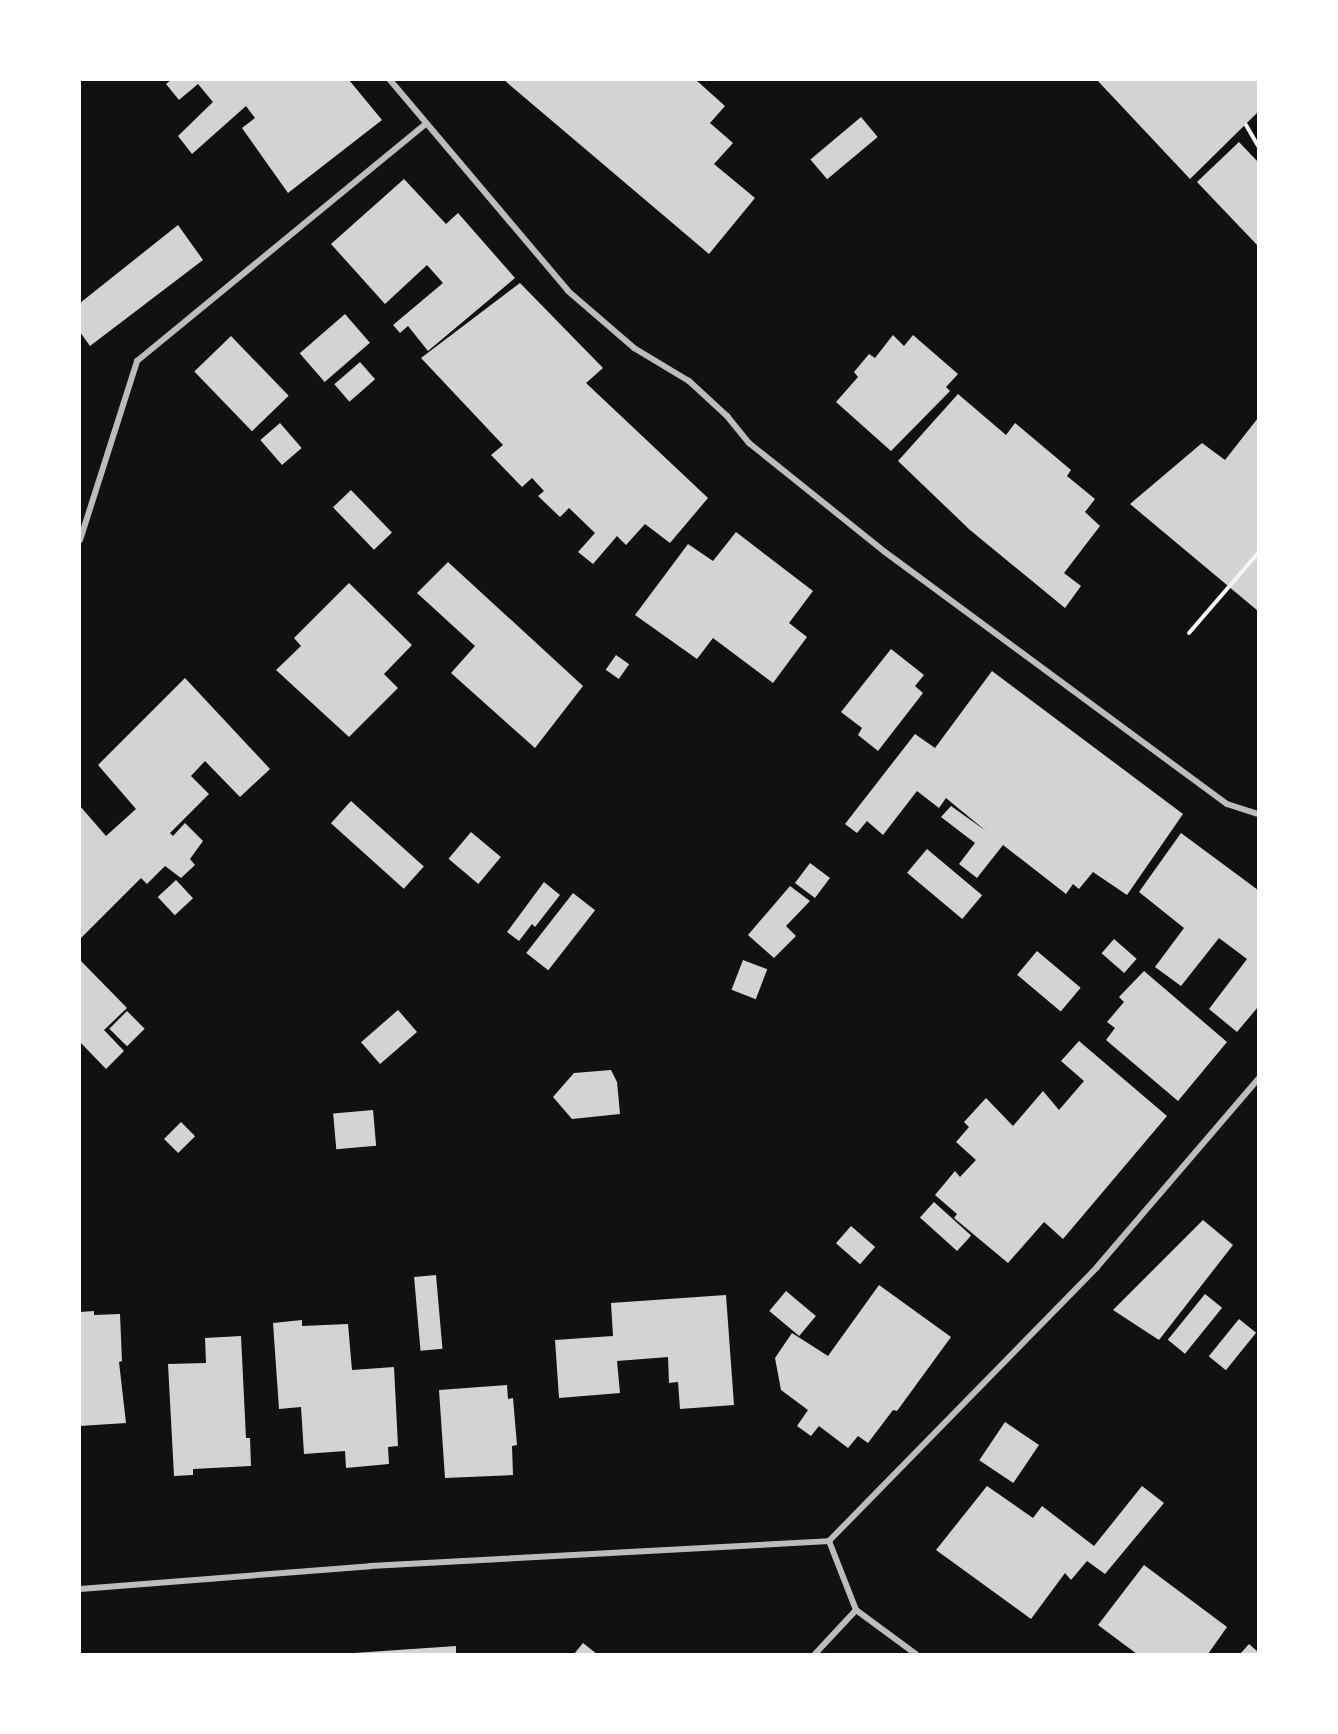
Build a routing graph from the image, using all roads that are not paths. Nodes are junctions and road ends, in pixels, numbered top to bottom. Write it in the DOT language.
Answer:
graph roads {
  1 [pos="390,80"];
  2 [pos="426,124"];
  3 [pos="80,540"];
  4 [pos="1258,814"];
  5 [pos="1258,1078"];
  6 [pos="829,1540"];
  7 [pos="80,1589"];
  8 [pos="856,1610"];
  9 [pos="815,1654"];
  10 [pos="916,1654"];
  1 -- 2 [label="street"];
  2 -- 3 [label="street"];
  2 -- 4 [label="street"];
  5 -- 6 [label="street"];
  6 -- 7 [label="street"];
  6 -- 8 [label="street"];
  8 -- 9 [label="street"];
  8 -- 10 [label="street"];
}
